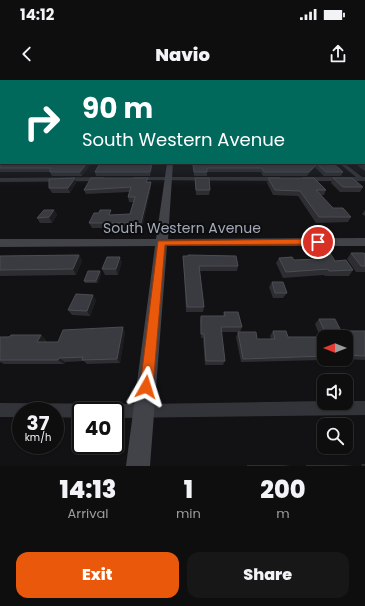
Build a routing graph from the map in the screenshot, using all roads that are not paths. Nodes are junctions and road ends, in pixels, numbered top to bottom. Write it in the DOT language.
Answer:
graph roads {
  1 [pos="170,164"];
  2 [pos="342,164"];
  3 [pos="112,179"];
  4 [pos="128,179"];
  5 [pos="168,179"];
  6 [pos="284,179"];
  7 [pos="299,179"];
  8 [pos="363,179"];
  9 [pos="0,180"];
  10 [pos="365,242"];
  11 [pos="0,243"];
  12 [pos="161,243"];
  13 [pos="365,408"];
  14 [pos="0,410"];
  15 [pos="144,411"];
  16 [pos="138,466"];
  1 -- 5 [label="street"];
  2 -- 8 [label="street"];
  3 -- 9 [label="street"];
  4 -- 5 [label="street"];
  5 -- 6 [label="street"];
  5 -- 12 [label="street"];
  7 -- 8 [label="street"];
  10 -- 12 [label="street, South Western Avenue"];
  11 -- 12 [label="street, South Western Avenue"];
  12 -- 15 [label="street"];
  13 -- 15 [label="street"];
  14 -- 15 [label="street"];
  15 -- 16 [label="street"];
}
